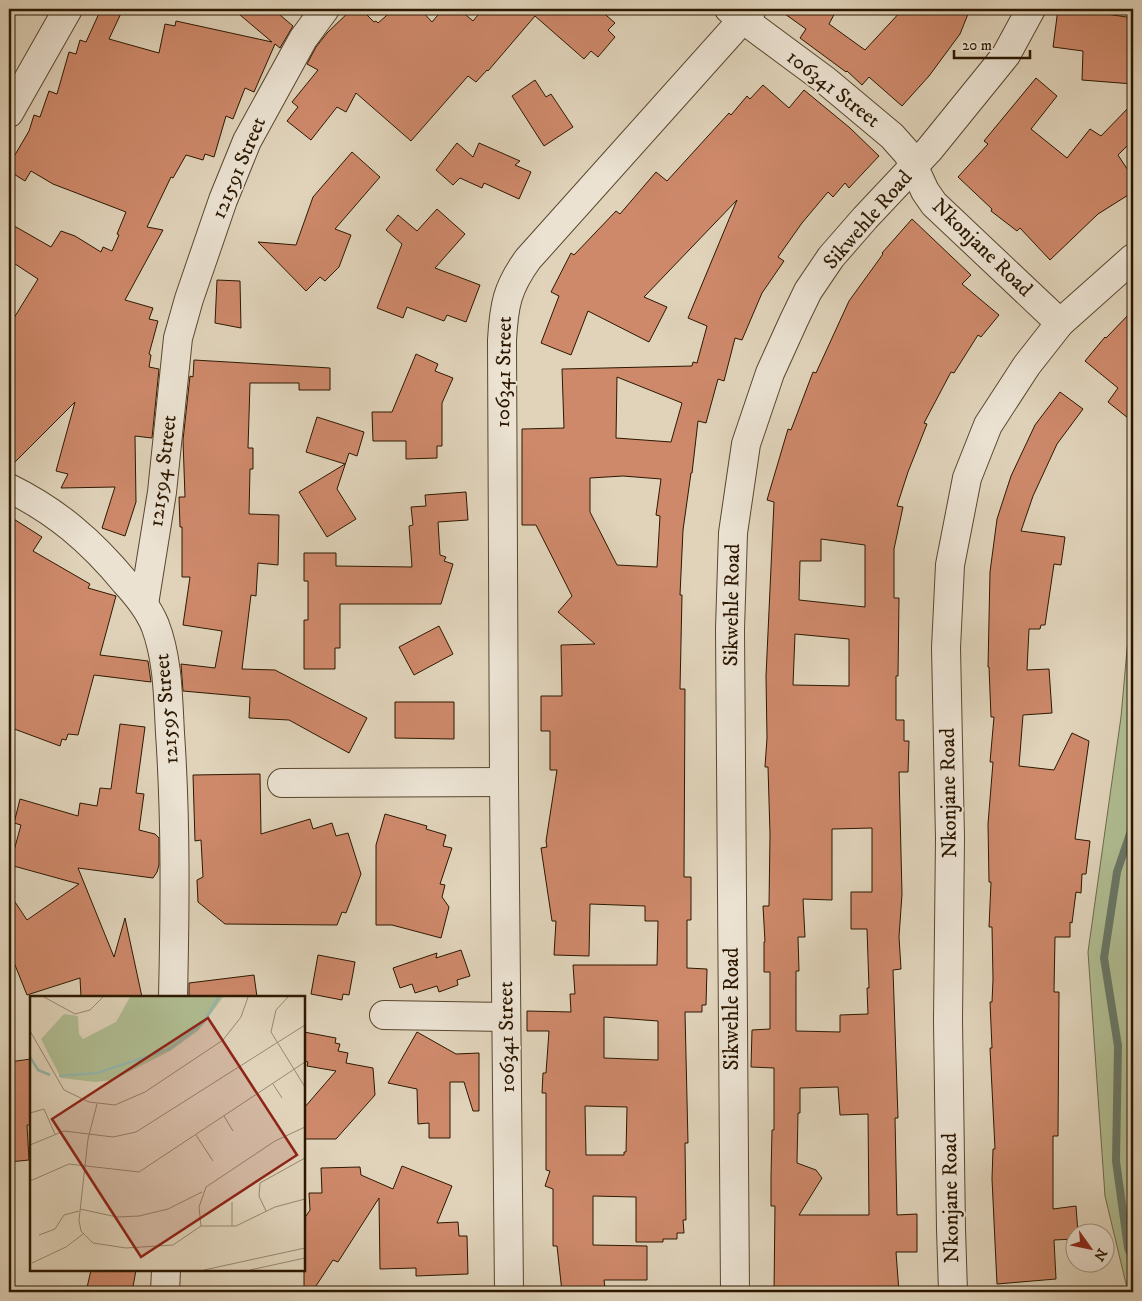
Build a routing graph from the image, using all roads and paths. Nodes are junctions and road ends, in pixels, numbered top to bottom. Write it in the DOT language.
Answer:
graph roads {
  1 [pos="68,9"];
  2 [pos="325,9"];
  3 [pos="1031,9"];
  4 [pos="741,12"];
  5 [pos="9,113"];
  6 [pos="914,167"];
  7 [pos="1133,258"];
  8 [pos="1060,323"];
  9 [pos="178,338"];
  10 [pos="9,488"];
  11 [pos="144,604"];
  12 [pos="504,782"];
  13 [pos="282,783"];
  14 [pos="173,996"];
  15 [pos="384,1015"];
  16 [pos="506,1017"];
  17 [pos="166,1271"];
  18 [pos="165,1292"];
  19 [pos="509,1292"];
  20 [pos="735,1292"];
  21 [pos="953,1292"];
  1 -- 5 [label="street"];
  2 -- 9 [label="street, 121591 Street"];
  3 -- 6 [label="street, Sikwehle Road"];
  4 -- 6 [label="street, 106341 Street"];
  4 -- 12 [label="street, 106341 Street"];
  6 -- 8 [label="street, Nkonjane Road"];
  6 -- 20 [label="street, Sikwehle Road"];
  7 -- 8 [label="street, Nkonjane Road"];
  8 -- 21 [label="street, Nkonjane Road"];
  9 -- 11 [label="street, 121594 Street"];
  10 -- 11 [label="street, 121595 Street"];
  11 -- 14 [label="street, 121595 Street"];
  12 -- 13 [label="street"];
  12 -- 16 [label="street, 106341 Street"];
  15 -- 16 [label="street"];
  16 -- 19 [label="street, 106341 Street"];
  17 -- 18 [label="street"];
}
